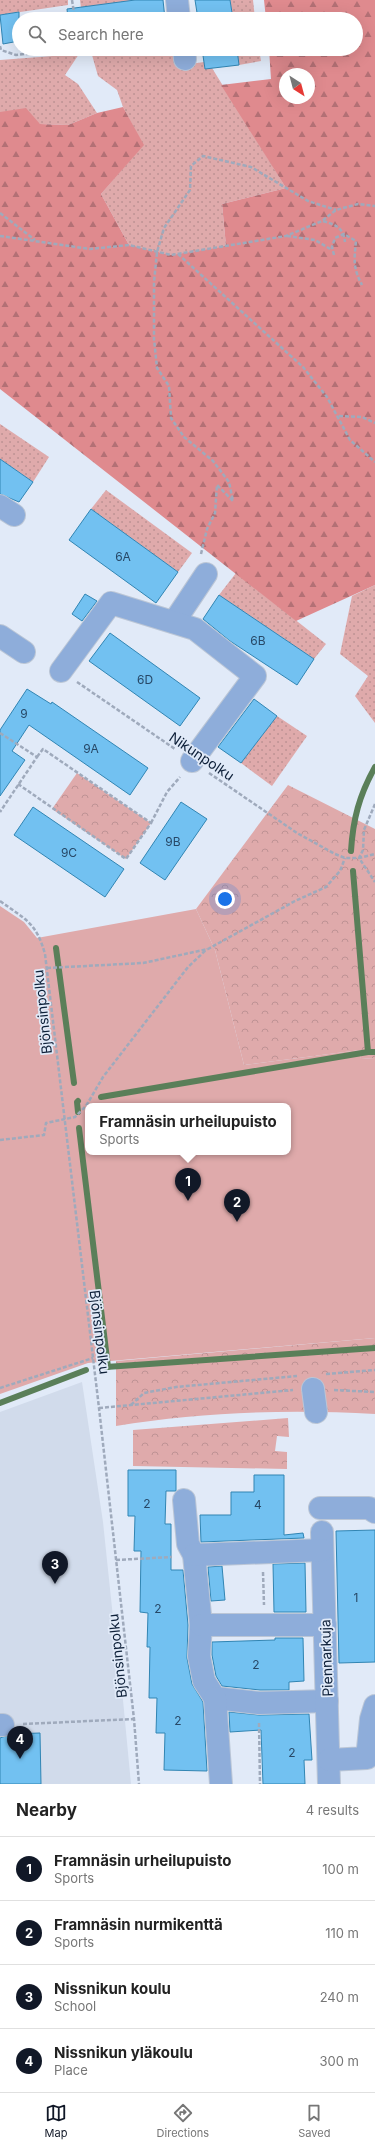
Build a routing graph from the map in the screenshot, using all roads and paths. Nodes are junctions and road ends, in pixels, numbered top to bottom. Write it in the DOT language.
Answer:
graph roads {
  1 [pos="72,0"];
  2 [pos="177,0"];
  3 [pos="74,12"];
  4 [pos="178,12"];
  5 [pos="0,46"];
  6 [pos="12,54"];
  7 [pos="375,206"];
  8 [pos="336,210"];
  9 [pos="0,213"];
  10 [pos="322,221"];
  11 [pos="344,234"];
  12 [pos="0,236"];
  13 [pos="286,236"];
  14 [pos="36,240"];
  15 [pos="345,242"];
  16 [pos="333,251"];
  17 [pos="157,252"];
  18 [pos="178,254"];
  19 [pos="334,255"];
  20 [pos="362,285"];
  21 [pos="338,416"];
  22 [pos="375,423"];
  23 [pos="375,462"];
  24 [pos="206,574"];
  25 [pos="174,622"];
  26 [pos="0,636"];
  27 [pos="24,652"];
  28 [pos="61,671"];
  29 [pos="0,733"];
  30 [pos="36,757"];
  31 [pos="192,761"];
  32 [pos="18,784"];
  33 [pos="375,804"];
  34 [pos="0,812"];
  35 [pos="151,824"];
  36 [pos="375,854"];
  37 [pos="344,858"];
  38 [pos="359,858"];
  39 [pos="375,882"];
  40 [pos="0,901"];
  41 [pos="208,949"];
  42 [pos="47,968"];
  43 [pos="88,1103"];
  44 [pos="85,1107"];
  45 [pos="64,1119"];
  46 [pos="0,1140"];
  47 [pos="93,1358"];
  48 [pos="375,1370"];
  49 [pos="312,1379"];
  50 [pos="0,1388"];
  51 [pos="375,1392"];
  52 [pos="131,1405"];
  53 [pos="99,1408"];
  54 [pos="316,1412"];
  55 [pos="184,1500"];
  56 [pos="320,1508"];
  57 [pos="375,1512"];
  58 [pos="262,1553"];
  59 [pos="194,1555"];
  60 [pos="116,1560"];
  61 [pos="265,1625"];
  62 [pos="325,1625"];
  63 [pos="201,1626"];
  64 [pos="215,1698"];
  65 [pos="327,1701"];
  66 [pos="259,1703"];
  67 [pos="375,1706"];
  68 [pos="134,1719"];
  69 [pos="1,1725"];
  70 [pos="329,1760"];
  71 [pos="139,1784"];
  72 [pos="221,1784"];
  73 [pos="260,1784"];
  74 [pos="329,1784"];
  1 -- 3 [label="path"];
  2 -- 4 [label="street"];
  5 -- 6 [label="path"];
  7 -- 8 [label="path"];
  8 -- 10 [label="path"];
  8 -- 17 [label="path"];
  9 -- 14 [label="path"];
  10 -- 11 [label="path"];
  10 -- 13 [label="path"];
  11 -- 15 [label="path"];
  11 -- 16 [label="path"];
  11 -- 20 [label="path"];
  12 -- 14 [label="path"];
  13 -- 16 [label="path"];
  13 -- 18 [label="path"];
  14 -- 17 [label="path"];
  16 -- 19 [label="path"];
  17 -- 18 [label="path"];
  17 -- 24 [label="path"];
  18 -- 21 [label="path"];
  21 -- 22 [label="path"];
  21 -- 23 [label="path"];
  24 -- 25 [label="street"];
  25 -- 28 [label="street"];
  25 -- 31 [label="street"];
  26 -- 27 [label="street"];
  28 -- 31 [label="path, Nikunpolku"];
  29 -- 30 [label="path"];
  30 -- 32 [label="path"];
  30 -- 35 [label="path"];
  31 -- 35 [label="path"];
  31 -- 37 [label="path, Nikunpolku"];
  32 -- 34 [label="path"];
  32 -- 35 [label="path"];
  33 -- 38 [label="path"];
  36 -- 38 [label="path, Nikunpolku"];
  37 -- 38 [label="path, Nikunpolku"];
  37 -- 41 [label="path"];
  38 -- 39 [label="path"];
  40 -- 42 [label="path, Bjönsinpolku"];
  41 -- 42 [label="path"];
  41 -- 43 [label="path"];
  42 -- 45 [label="path, Bjönsinpolku"];
  44 -- 45 [label="path"];
  45 -- 46 [label="path"];
  45 -- 47 [label="path, Bjönsinpolku"];
  47 -- 50 [label="path"];
  47 -- 53 [label="path, Bjönsinpolku"];
  48 -- 49 [label="path"];
  49 -- 51 [label="path"];
  49 -- 52 [label="path"];
  49 -- 52 [label="path"];
  49 -- 54 [label="street"];
  52 -- 53 [label="path"];
  53 -- 60 [label="path, Bjönsinpolku"];
  55 -- 59 [label="street"];
  56 -- 57 [label="street"];
  58 -- 59 [label="street"];
  58 -- 61 [label="path"];
  58 -- 62 [label="street, Piennarkuja"];
  59 -- 60 [label="path"];
  59 -- 63 [label="street"];
  60 -- 68 [label="path, Bjönsinpolku"];
  61 -- 62 [label="street"];
  61 -- 63 [label="street"];
  62 -- 65 [label="street, Piennarkuja"];
  63 -- 64 [label="street"];
  64 -- 66 [label="street"];
  64 -- 72 [label="street"];
  65 -- 66 [label="street"];
  65 -- 70 [label="street, Piennarkuja"];
  66 -- 73 [label="path"];
  67 -- 70 [label="street"];
  68 -- 69 [label="path"];
  68 -- 71 [label="path, Bjönsinpolku"];
  70 -- 74 [label="street, Piennarkuja"];
}
